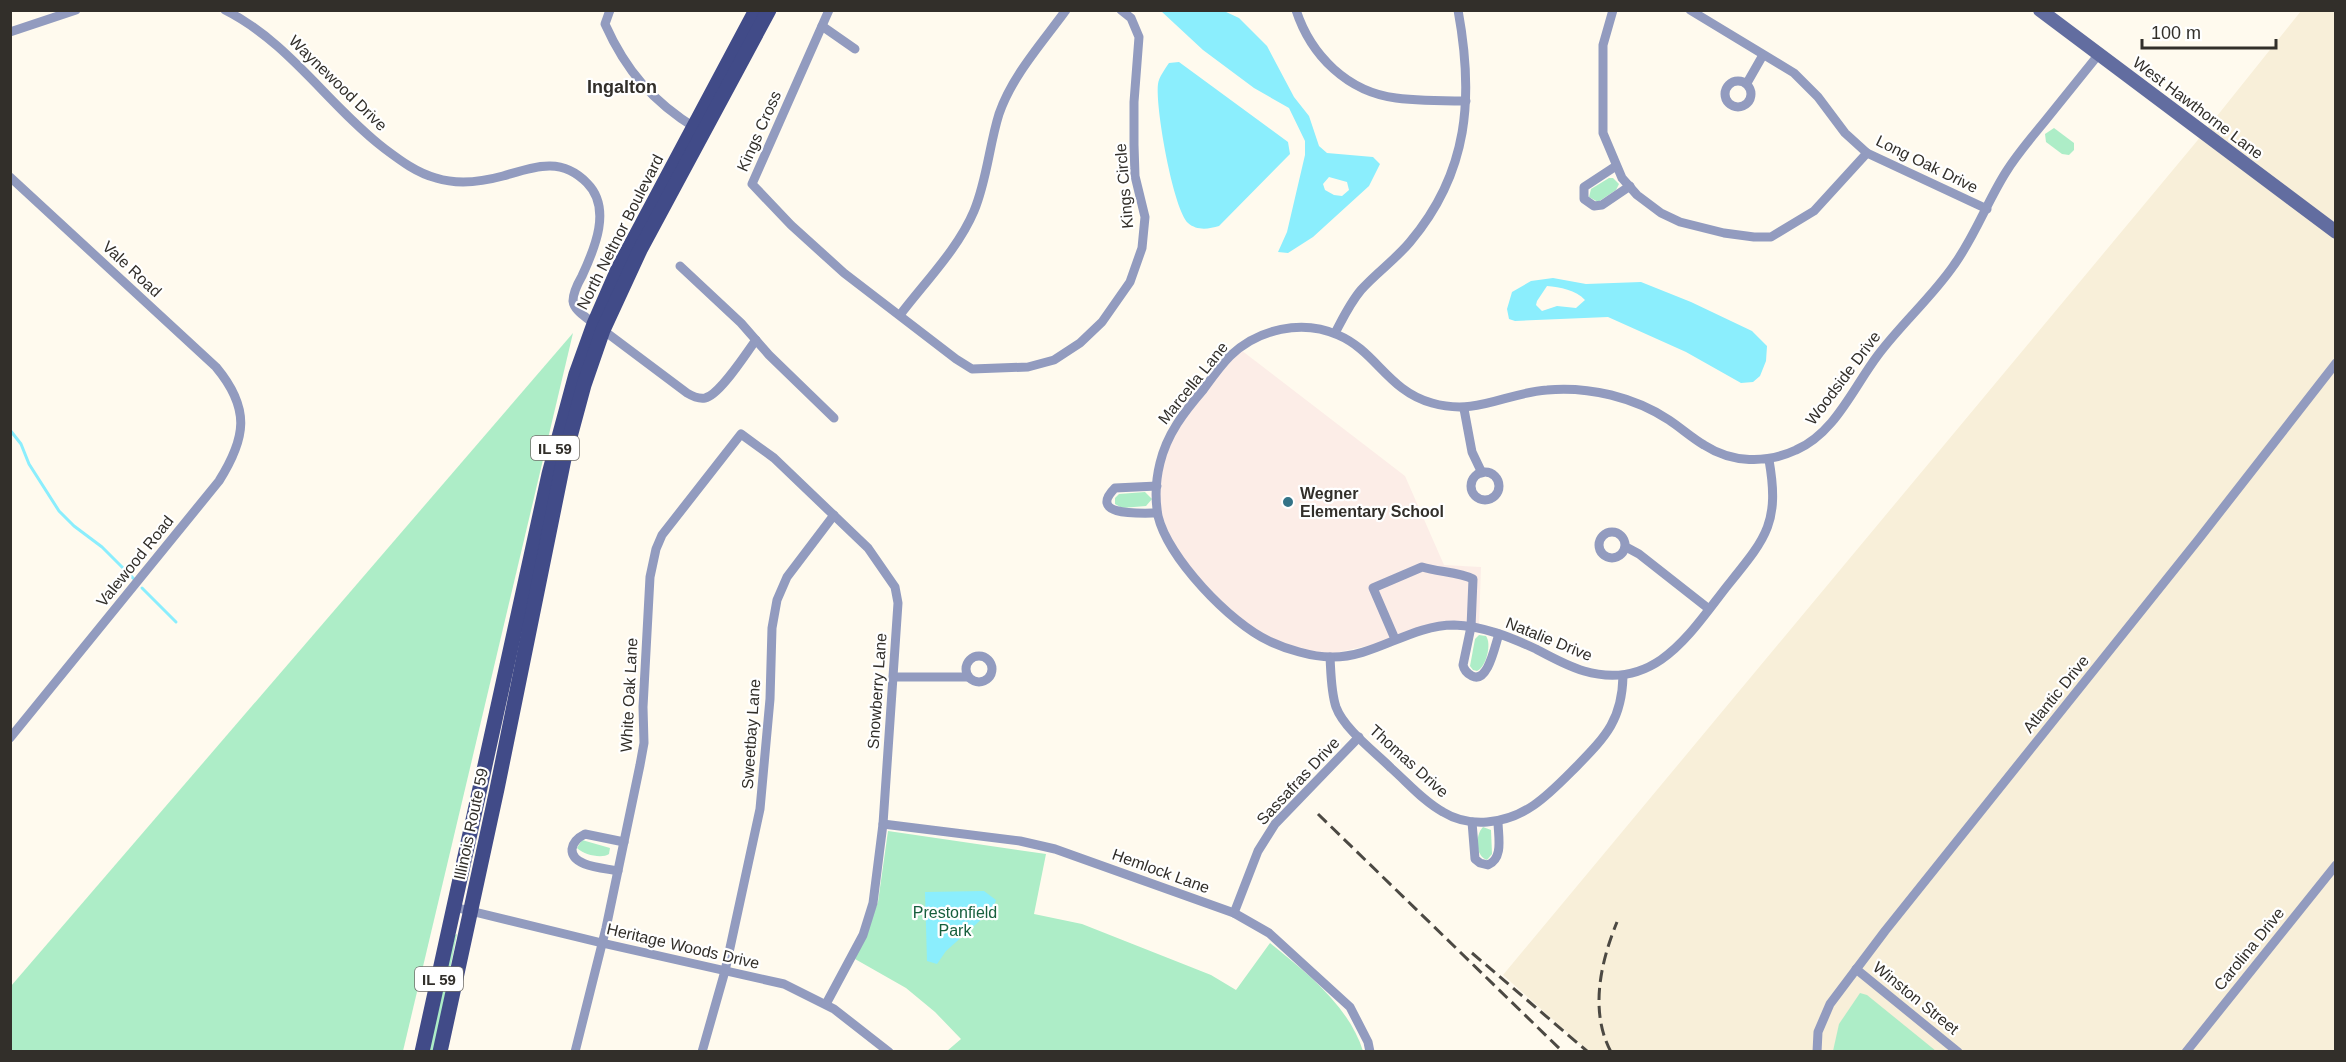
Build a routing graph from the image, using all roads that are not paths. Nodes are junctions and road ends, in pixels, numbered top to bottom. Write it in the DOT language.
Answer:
graph roads {
  1 [pos="76,10"];
  2 [pos="225,10"];
  3 [pos="610,10"];
  4 [pos="756,10"];
  5 [pos="769,10"];
  6 [pos="829,10"];
  7 [pos="1066,10"];
  8 [pos="1121,10"];
  9 [pos="1296,10"];
  10 [pos="1458,10"];
  11 [pos="1613,10"];
  12 [pos="1690,10"];
  13 [pos="2040,10"];
  14 [pos="59,13"];
  15 [pos="822,26"];
  16 [pos="10,32"];
  17 [pos="855,49"];
  18 [pos="2099,54"];
  19 [pos="1763,55"];
  20 [pos="1747,83"];
  21 [pos="1466,101"];
  22 [pos="699,130"];
  23 [pos="1867,153"];
  24 [pos="1616,166"];
  25 [pos="10,177"];
  26 [pos="1630,186"];
  27 [pos="1987,209"];
  28 [pos="2336,232"];
  29 [pos="680,266"];
  30 [pos="841,270"];
  31 [pos="900,315"];
  32 [pos="599,327"];
  33 [pos="1335,333"];
  34 [pos="756,340"];
  35 [pos="2336,363"];
  36 [pos="230,386"];
  37 [pos="1464,409"];
  38 [pos="834,418"];
  39 [pos="741,434"];
  40 [pos="1769,460"];
  41 [pos="1482,473"];
  42 [pos="1157,486"];
  43 [pos="1157,513"];
  44 [pos="834,516"];
  45 [pos="1626,547"];
  46 [pos="535,603"];
  47 [pos="1709,609"];
  48 [pos="1471,627"];
  49 [pos="1499,634"];
  50 [pos="1395,639"];
  51 [pos="1330,657"];
  52 [pos="1623,676"];
  53 [pos="894,677"];
  54 [pos="968,677"];
  55 [pos="500,694"];
  56 [pos="1359,737"];
  57 [pos="10,738"];
  58 [pos="1498,821"];
  59 [pos="1472,822"];
  60 [pos="883,824"];
  61 [pos="624,842"];
  62 [pos="2336,865"];
  63 [pos="618,871"];
  64 [pos="454,907"];
  65 [pos="471,911"];
  66 [pos="1234,913"];
  67 [pos="602,943"];
  68 [pos="1856,969"];
  69 [pos="725,970"];
  70 [pos="826,1004"];
  71 [pos="422,1052"];
  72 [pos="440,1052"];
  73 [pos="575,1052"];
  74 [pos="702,1052"];
  75 [pos="890,1052"];
  76 [pos="1370,1052"];
  77 [pos="1817,1052"];
  78 [pos="1958,1052"];
  79 [pos="2186,1052"];
  1 -- 14 [label="street"];
  2 -- 32 [label="street, Waynewood Drive"];
  3 -- 22 [label="street"];
  4 -- 22 [label="main road, North Neltnor Boulevard / IL 59"];
  5 -- 22 [label="main road, North Neltnor Boulevard / IL 59"];
  6 -- 15 [label="street, Kings Cross"];
  7 -- 31 [label="street"];
  8 -- 31 [label="street, Kings Circle"];
  9 -- 21 [label="street"];
  10 -- 21 [label="street"];
  11 -- 24 [label="street"];
  12 -- 19 [label="street, Long Oak Drive"];
  13 -- 18 [label="street, West Hawthorne Lane"];
  14 -- 16 [label="street"];
  15 -- 17 [label="street"];
  15 -- 30 [label="street, Kings Cross"];
  18 -- 27 [label="street, Woodside Drive"];
  18 -- 28 [label="street, West Hawthorne Lane"];
  19 -- 20 [label="street"];
  19 -- 23 [label="street, Long Oak Drive"];
  21 -- 33 [label="street"];
  22 -- 32 [label="main road, North Neltnor Boulevard / IL 59"];
  23 -- 26 [label="street"];
  23 -- 27 [label="street, Long Oak Drive"];
  24 -- 26 [label="street"];
  24 -- 26 [label="street"];
  25 -- 36 [label="street, Vale Road"];
  27 -- 40 [label="street, Woodside Drive"];
  29 -- 34 [label="street"];
  30 -- 31 [label="street, Kings Circle"];
  32 -- 34 [label="street, Waynewood Drive"];
  32 -- 46 [label="main road, North Neltnor Boulevard / IL 59"];
  32 -- 55 [label="main road, North Neltnor Boulevard / IL 59"];
  33 -- 37 [label="street, Woodside Drive"];
  33 -- 42 [label="street, Marcella Lane"];
  34 -- 38 [label="street"];
  35 -- 68 [label="street, Atlantic Drive"];
  36 -- 57 [label="street, Valewood Road"];
  37 -- 40 [label="street, Woodside Drive"];
  37 -- 41 [label="street"];
  39 -- 44 [label="street, Snowberry Lane"];
  39 -- 61 [label="street, White Oak Lane"];
  40 -- 47 [label="street, Natalie Drive"];
  42 -- 43 [label="street, Marcella Lane"];
  42 -- 43 [label="street"];
  43 -- 51 [label="street, Marcella Lane"];
  44 -- 53 [label="street, Snowberry Lane"];
  44 -- 69 [label="street, Sweetbay Lane"];
  45 -- 47 [label="street"];
  46 -- 65 [label="main road, Illinois Route 59 / IL 59"];
  47 -- 52 [label="street, Natalie Drive"];
  48 -- 49 [label="street, Natalie Drive"];
  48 -- 49 [label="street"];
  48 -- 50 [label="street, Natalie Drive"];
  48 -- 50 [label="street"];
  49 -- 52 [label="street, Natalie Drive"];
  50 -- 51 [label="street, Natalie Drive"];
  51 -- 56 [label="street, Thomas Drive"];
  52 -- 58 [label="street, Thomas Drive"];
  53 -- 54 [label="street"];
  53 -- 60 [label="street, Snowberry Lane"];
  55 -- 64 [label="main road, Illinois Route 59 / IL 59"];
  56 -- 59 [label="street, Thomas Drive"];
  56 -- 66 [label="street, Sassafras Drive"];
  58 -- 59 [label="street, Thomas Drive"];
  58 -- 59 [label="street"];
  60 -- 66 [label="street, Hemlock Lane"];
  60 -- 70 [label="street, Snowberry Lane"];
  61 -- 63 [label="street, White Oak Lane"];
  61 -- 63 [label="street"];
  62 -- 79 [label="street, Carolina Drive"];
  63 -- 67 [label="street, White Oak Lane"];
  64 -- 65 [label="street, Heritage Woods Drive"];
  64 -- 71 [label="main road, Illinois Route 59 / IL 59"];
  65 -- 67 [label="street, Heritage Woods Drive"];
  65 -- 72 [label="main road, Illinois Route 59 / IL 59"];
  66 -- 76 [label="street, Hemlock Lane"];
  67 -- 69 [label="street, Heritage Woods Drive"];
  67 -- 73 [label="street, White Oak Lane"];
  68 -- 77 [label="street, Atlantic Drive"];
  68 -- 78 [label="street, Winston Street"];
  69 -- 70 [label="street, Heritage Woods Drive"];
  69 -- 74 [label="street, Sweetbay Lane"];
  70 -- 75 [label="street, Heritage Woods Drive"];
}
